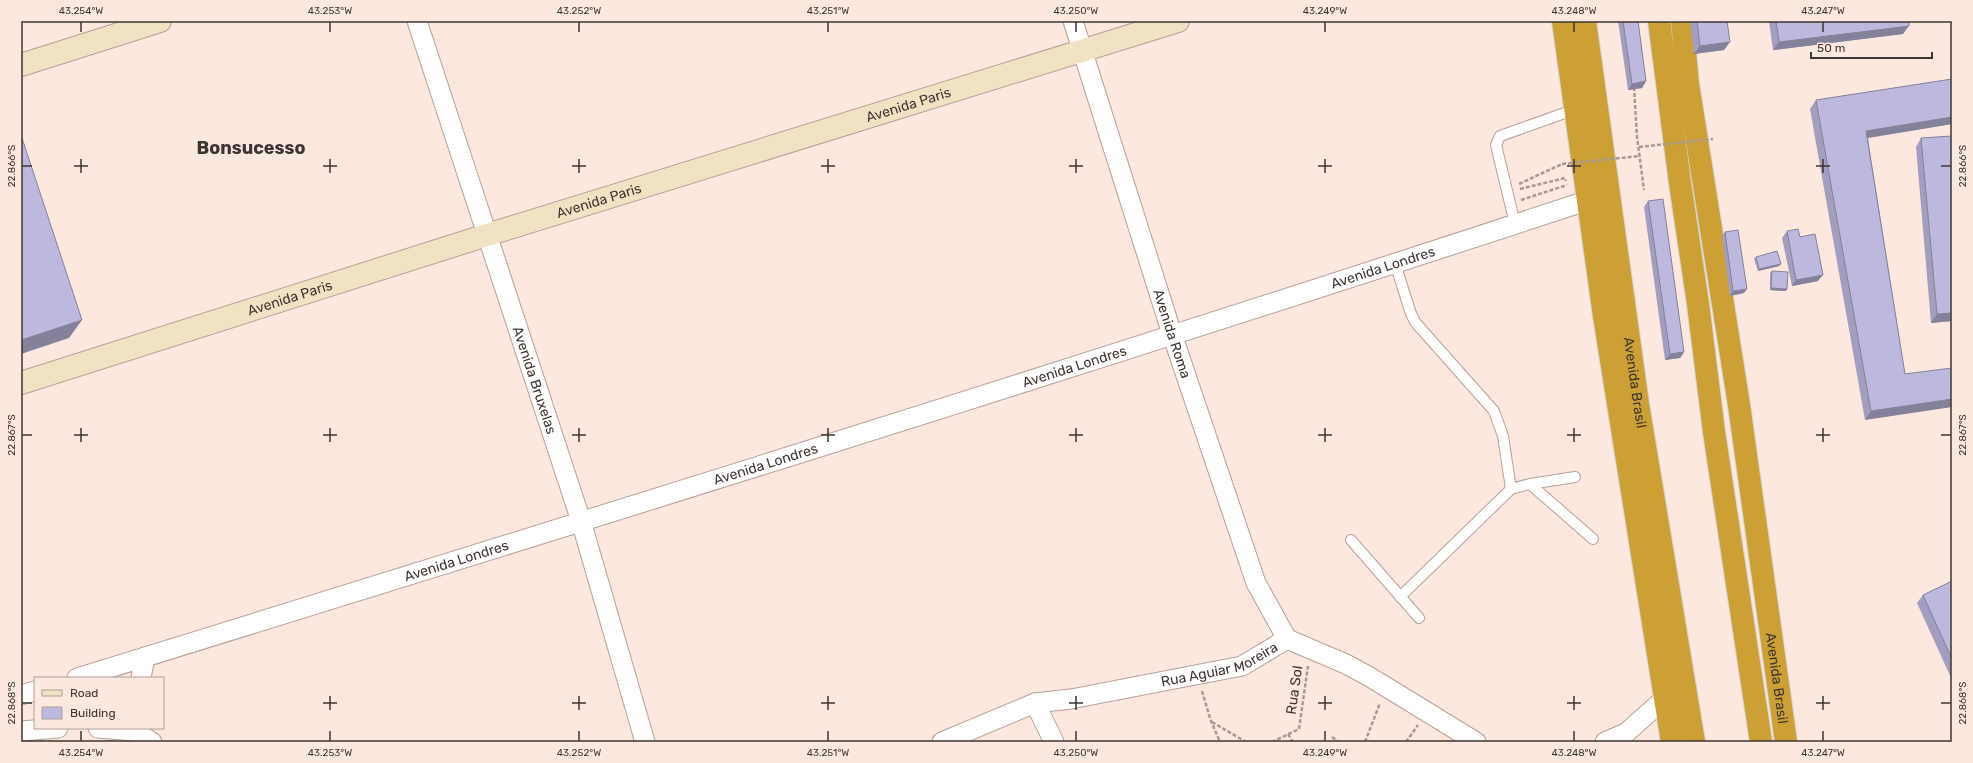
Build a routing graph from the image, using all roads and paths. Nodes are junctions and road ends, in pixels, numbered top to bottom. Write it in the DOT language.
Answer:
graph roads {
  1 [pos="160,21"];
  2 [pos="417,21"];
  3 [pos="1073,21"];
  4 [pos="1178,21"];
  5 [pos="1563,21"];
  6 [pos="1585,21"];
  7 [pos="1659,21"];
  8 [pos="1682,21"];
  9 [pos="1082,51"];
  10 [pos="21,65"];
  11 [pos="1634,85"];
  12 [pos="1576,109"];
  13 [pos="1713,139"];
  14 [pos="1639,146"];
  15 [pos="1640,156"];
  16 [pos="1513,186"];
  17 [pos="1515,190"];
  18 [pos="1644,190"];
  19 [pos="1589,200"];
  20 [pos="1521,222"];
  21 [pos="487,235"];
  22 [pos="1395,263"];
  23 [pos="1172,334"];
  24 [pos="21,383"];
  25 [pos="1575,477"];
  26 [pos="1530,484"];
  27 [pos="1511,489"];
  28 [pos="581,521"];
  29 [pos="1594,538"];
  30 [pos="1351,540"];
  31 [pos="1400,597"];
  32 [pos="1419,618"];
  33 [pos="1288,639"];
  34 [pos="1310,649"];
  35 [pos="145,657"];
  36 [pos="1197,676"];
  37 [pos="80,677"];
  38 [pos="141,677"];
  39 [pos="1387,687"];
  40 [pos="34,691"];
  41 [pos="21,695"];
  42 [pos="1664,699"];
  43 [pos="1035,703"];
  44 [pos="1211,721"];
  45 [pos="46,729"];
  46 [pos="134,729"];
  47 [pos="21,731"];
  48 [pos="1288,734"];
  49 [pos="1332,737"];
  50 [pos="152,742"];
  51 [pos="645,742"];
  52 [pos="942,742"];
  53 [pos="1054,742"];
  54 [pos="1220,742"];
  55 [pos="1246,742"];
  56 [pos="1272,742"];
  57 [pos="1293,742"];
  58 [pos="1339,742"];
  59 [pos="1365,742"];
  60 [pos="1476,742"];
  61 [pos="1605,742"];
  62 [pos="1672,742"];
  63 [pos="1694,742"];
  64 [pos="1761,742"];
  65 [pos="1786,742"];
  1 -- 10 [label="main road"];
  2 -- 21 [label="street, Avenida Bruxelas"];
  3 -- 9 [label="street, Avenida Roma"];
  4 -- 9 [label="main road, Avenida Paris"];
  5 -- 12 [label="highway, Avenida Brasil"];
  6 -- 63 [label="highway, Avenida Brasil"];
  7 -- 64 [label="highway, Avenida Brasil"];
  8 -- 65 [label="highway, Avenida Brasil"];
  9 -- 21 [label="main road, Avenida Paris"];
  9 -- 23 [label="street, Avenida Roma"];
  11 -- 14 [label="path"];
  12 -- 19 [label="highway, Avenida Brasil"];
  12 -- 20 [label="lane"];
  13 -- 14 [label="path, bridge"];
  14 -- 15 [label="path, bridge"];
  15 -- 16 [label="path, bridge"];
  15 -- 18 [label="path"];
  17 -- 20 [label="path"];
  19 -- 20 [label="street, Avenida Londres"];
  19 -- 42 [label="highway, Avenida Brasil"];
  20 -- 22 [label="street, Avenida Londres"];
  21 -- 24 [label="main road, Avenida Paris"];
  21 -- 28 [label="street, Avenida Bruxelas"];
  22 -- 23 [label="street, Avenida Londres"];
  22 -- 27 [label="lane"];
  23 -- 28 [label="street, Avenida Londres"];
  23 -- 33 [label="street, Avenida Roma"];
  25 -- 26 [label="lane"];
  26 -- 27 [label="lane"];
  26 -- 29 [label="lane"];
  27 -- 31 [label="lane"];
  28 -- 35 [label="street, Avenida Londres"];
  28 -- 51 [label="street, Avenida Bruxelas"];
  30 -- 31 [label="lane"];
  31 -- 32 [label="lane"];
  33 -- 34 [label="street, Rua Aguiar Moreira"];
  33 -- 36 [label="street, Rua Aguiar Moreira"];
  34 -- 39 [label="street, Rua Aguiar Moreira"];
  34 -- 48 [label="path, Rua Sol"];
  35 -- 37 [label="street, Avenida Londres"];
  35 -- 38 [label="street"];
  36 -- 43 [label="street, Rua Aguiar Moreira"];
  36 -- 44 [label="path"];
  39 -- 59 [label="path"];
  39 -- 60 [label="street, Rua Aguiar Moreira"];
  40 -- 41 [label="street"];
  42 -- 61 [label="street"];
  42 -- 62 [label="highway, Avenida Brasil"];
  43 -- 52 [label="street, Rua Aguiar Moreira"];
  43 -- 53 [label="street"];
  44 -- 54 [label="path"];
  44 -- 55 [label="path"];
  45 -- 47 [label="street"];
  46 -- 50 [label="street"];
  48 -- 56 [label="path, Rua Sol"];
  48 -- 57 [label="path"];
  49 -- 58 [label="path"];
}
